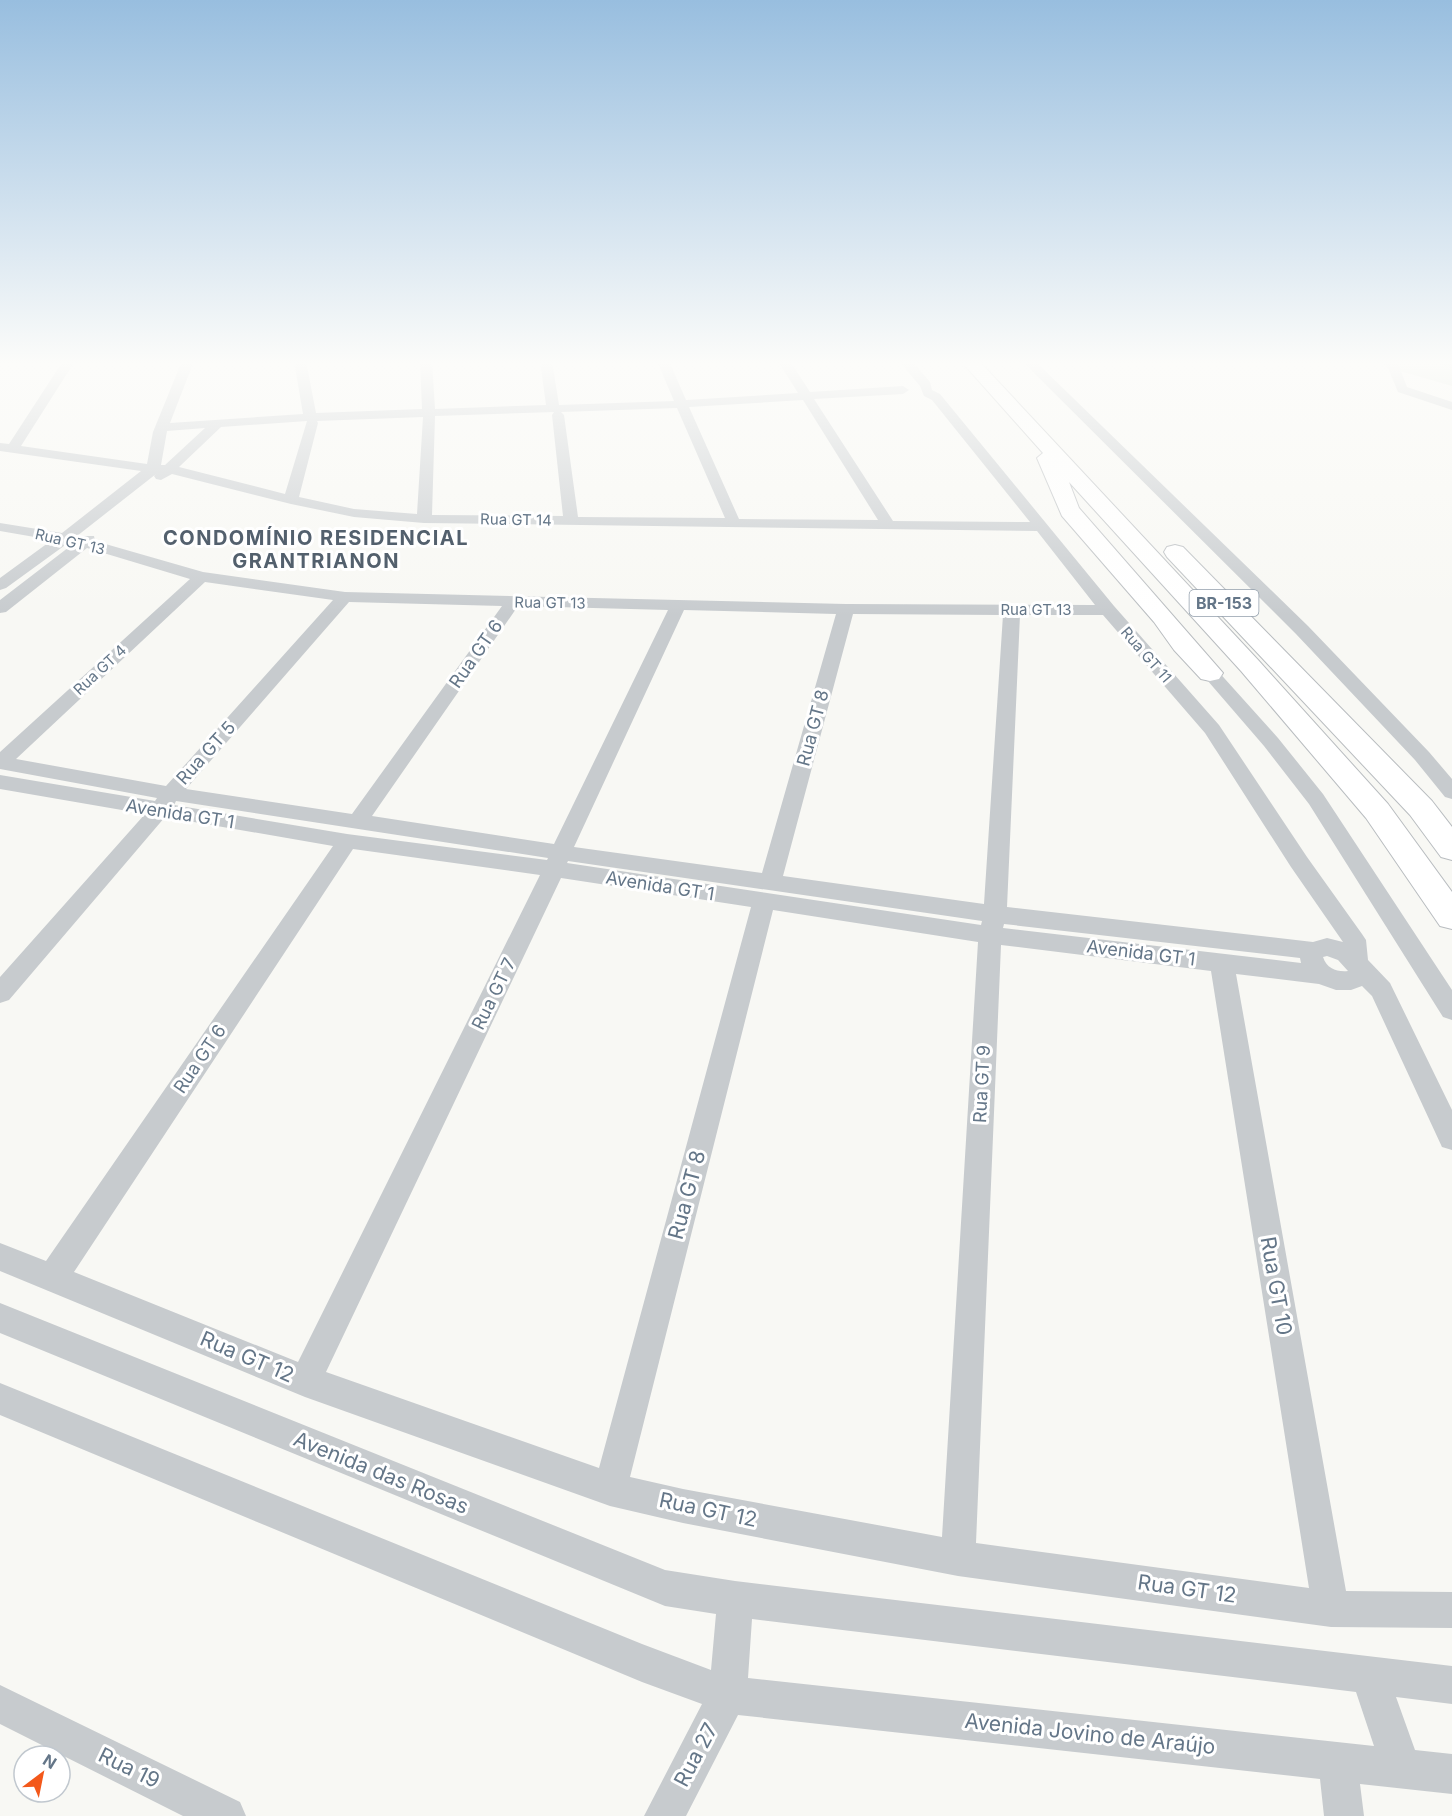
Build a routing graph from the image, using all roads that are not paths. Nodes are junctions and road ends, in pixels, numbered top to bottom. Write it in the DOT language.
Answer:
graph roads {
  1 [pos="159,446"];
  2 [pos="195,446"];
  3 [pos="305,446"];
  4 [pos="427,446"];
  5 [pos="560,446"];
  6 [pos="700,446"];
  7 [pos="837,446"];
  8 [pos="967,446"];
  9 [pos="1042,446"];
  10 [pos="1046,446"];
  11 [pos="1073,446"];
  12 [pos="1114,446"];
  13 [pos="7,448"];
  14 [pos="153,469"];
  15 [pos="170,469"];
  16 [pos="291,500"];
  17 [pos="424,519"];
  18 [pos="570,520"];
  19 [pos="734,523"];
  20 [pos="888,525"];
  21 [pos="0,527"];
  22 [pos="1040,527"];
  23 [pos="65,538"];
  24 [pos="84,543"];
  25 [pos="201,577"];
  26 [pos="0,585"];
  27 [pos="345,597"];
  28 [pos="512,603"];
  29 [pos="678,605"];
  30 [pos="0,608"];
  31 [pos="846,609"];
  32 [pos="1108,610"];
  33 [pos="1012,611"];
  34 [pos="1250,666"];
  35 [pos="1210,673"];
  36 [pos="0,763"];
  37 [pos="0,782"];
  38 [pos="1452,792"];
  39 [pos="165,802"];
  40 [pos="352,832"];
  41 [pos="1452,849"];
  42 [pos="558,860"];
  43 [pos="767,892"];
  44 [pos="1337,916"];
  45 [pos="1452,917"];
  46 [pos="992,924"];
  47 [pos="1320,949"];
  48 [pos="1222,963"];
  49 [pos="1355,971"];
  50 [pos="1322,975"];
  51 [pos="0,993"];
  52 [pos="1452,1010"];
  53 [pos="1452,1138"];
  54 [pos="0,1257"];
  55 [pos="53,1277"];
  56 [pos="0,1318"];
  57 [pos="305,1381"];
  58 [pos="0,1399"];
  59 [pos="610,1489"];
  60 [pos="958,1558"];
  61 [pos="751,1601"];
  62 [pos="1331,1609"];
  63 [pos="1452,1610"];
  64 [pos="1370,1677"];
  65 [pos="1452,1685"];
  66 [pos="728,1695"];
  67 [pos="0,1704"];
  68 [pos="1338,1761"];
  69 [pos="1402,1769"];
  70 [pos="1452,1774"];
  71 [pos="226,1816"];
  72 [pos="663,1816"];
  73 [pos="1344,1816"];
  1 -- 14 [label="street"];
  2 -- 15 [label="street"];
  3 -- 16 [label="street"];
  4 -- 17 [label="street"];
  5 -- 18 [label="street"];
  6 -- 19 [label="street"];
  7 -- 20 [label="street"];
  8 -- 22 [label="street, Rua GT 11"];
  9 -- 35 [label="highway"];
  10 -- 34 [label="highway, BR-153"];
  11 -- 41 [label="highway, BR-153"];
  12 -- 38 [label="street"];
  13 -- 14 [label="street, Rua GT 14"];
  14 -- 15 [label="street, Rua GT 14"];
  14 -- 23 [label="street"];
  15 -- 16 [label="street, Rua GT 14"];
  15 -- 24 [label="street"];
  16 -- 17 [label="street, Rua GT 14"];
  17 -- 18 [label="street, Rua GT 14"];
  18 -- 19 [label="street, Rua GT 14"];
  19 -- 20 [label="street, Rua GT 14"];
  20 -- 22 [label="street, Rua GT 14"];
  21 -- 23 [label="street, Rua GT 13"];
  22 -- 32 [label="street, Rua GT 11"];
  23 -- 24 [label="street, Rua GT 13"];
  23 -- 26 [label="street"];
  24 -- 25 [label="street, Rua GT 13"];
  24 -- 30 [label="street"];
  25 -- 27 [label="street, Rua GT 13"];
  25 -- 36 [label="street, Rua GT 4"];
  27 -- 28 [label="street, Rua GT 13"];
  27 -- 39 [label="street, Rua GT 5"];
  28 -- 29 [label="street, Rua GT 13"];
  28 -- 40 [label="street, Rua GT 6"];
  29 -- 31 [label="street, Rua GT 13"];
  29 -- 42 [label="street, Rua GT 7"];
  31 -- 33 [label="street, Rua GT 13"];
  31 -- 43 [label="street, Rua GT 8"];
  32 -- 33 [label="street, Rua GT 13"];
  32 -- 44 [label="street, Rua GT 11"];
  33 -- 46 [label="street, Rua GT 9"];
  34 -- 35 [label="highway"];
  34 -- 45 [label="highway, BR-153"];
  35 -- 52 [label="street"];
  36 -- 39 [label="street, Avenida GT 1"];
  37 -- 39 [label="street, Avenida GT 1"];
  39 -- 40 [label="street, Avenida GT 1"];
  39 -- 51 [label="street, Rua GT 5"];
  40 -- 42 [label="street, Avenida GT 1"];
  40 -- 55 [label="street, Rua GT 6"];
  42 -- 43 [label="street, Avenida GT 1"];
  42 -- 57 [label="street, Rua GT 7"];
  43 -- 46 [label="street, Avenida GT 1"];
  43 -- 59 [label="street, Rua GT 8"];
  44 -- 47 [label="street"];
  44 -- 49 [label="street, Rua GT 11"];
  46 -- 47 [label="street, Avenida GT 1"];
  46 -- 48 [label="street, Avenida GT 1"];
  46 -- 60 [label="street, Rua GT 9"];
  47 -- 49 [label="street, Avenida GT 1"];
  47 -- 50 [label="street"];
  48 -- 50 [label="street, Avenida GT 1"];
  48 -- 62 [label="street, Rua GT 10"];
  49 -- 50 [label="street, Avenida GT 1"];
  49 -- 53 [label="street"];
  54 -- 55 [label="street, Rua GT 12"];
  55 -- 57 [label="street, Rua GT 12"];
  56 -- 61 [label="street, Avenida das Rosas"];
  57 -- 59 [label="street, Rua GT 12"];
  58 -- 66 [label="street"];
  59 -- 60 [label="street, Rua GT 12"];
  60 -- 62 [label="street, Rua GT 12"];
  61 -- 64 [label="street"];
  61 -- 66 [label="street"];
  62 -- 63 [label="street, Rua GT 12"];
  64 -- 65 [label="street"];
  64 -- 69 [label="street"];
  66 -- 68 [label="street, Avenida Jovino de Araújo"];
  66 -- 72 [label="street, Rua 27"];
  67 -- 71 [label="street, Rua 19"];
  68 -- 69 [label="street, Avenida Jovino de Araújo"];
  68 -- 73 [label="street"];
  69 -- 70 [label="street, Avenida Jovino de Araújo"];
}
